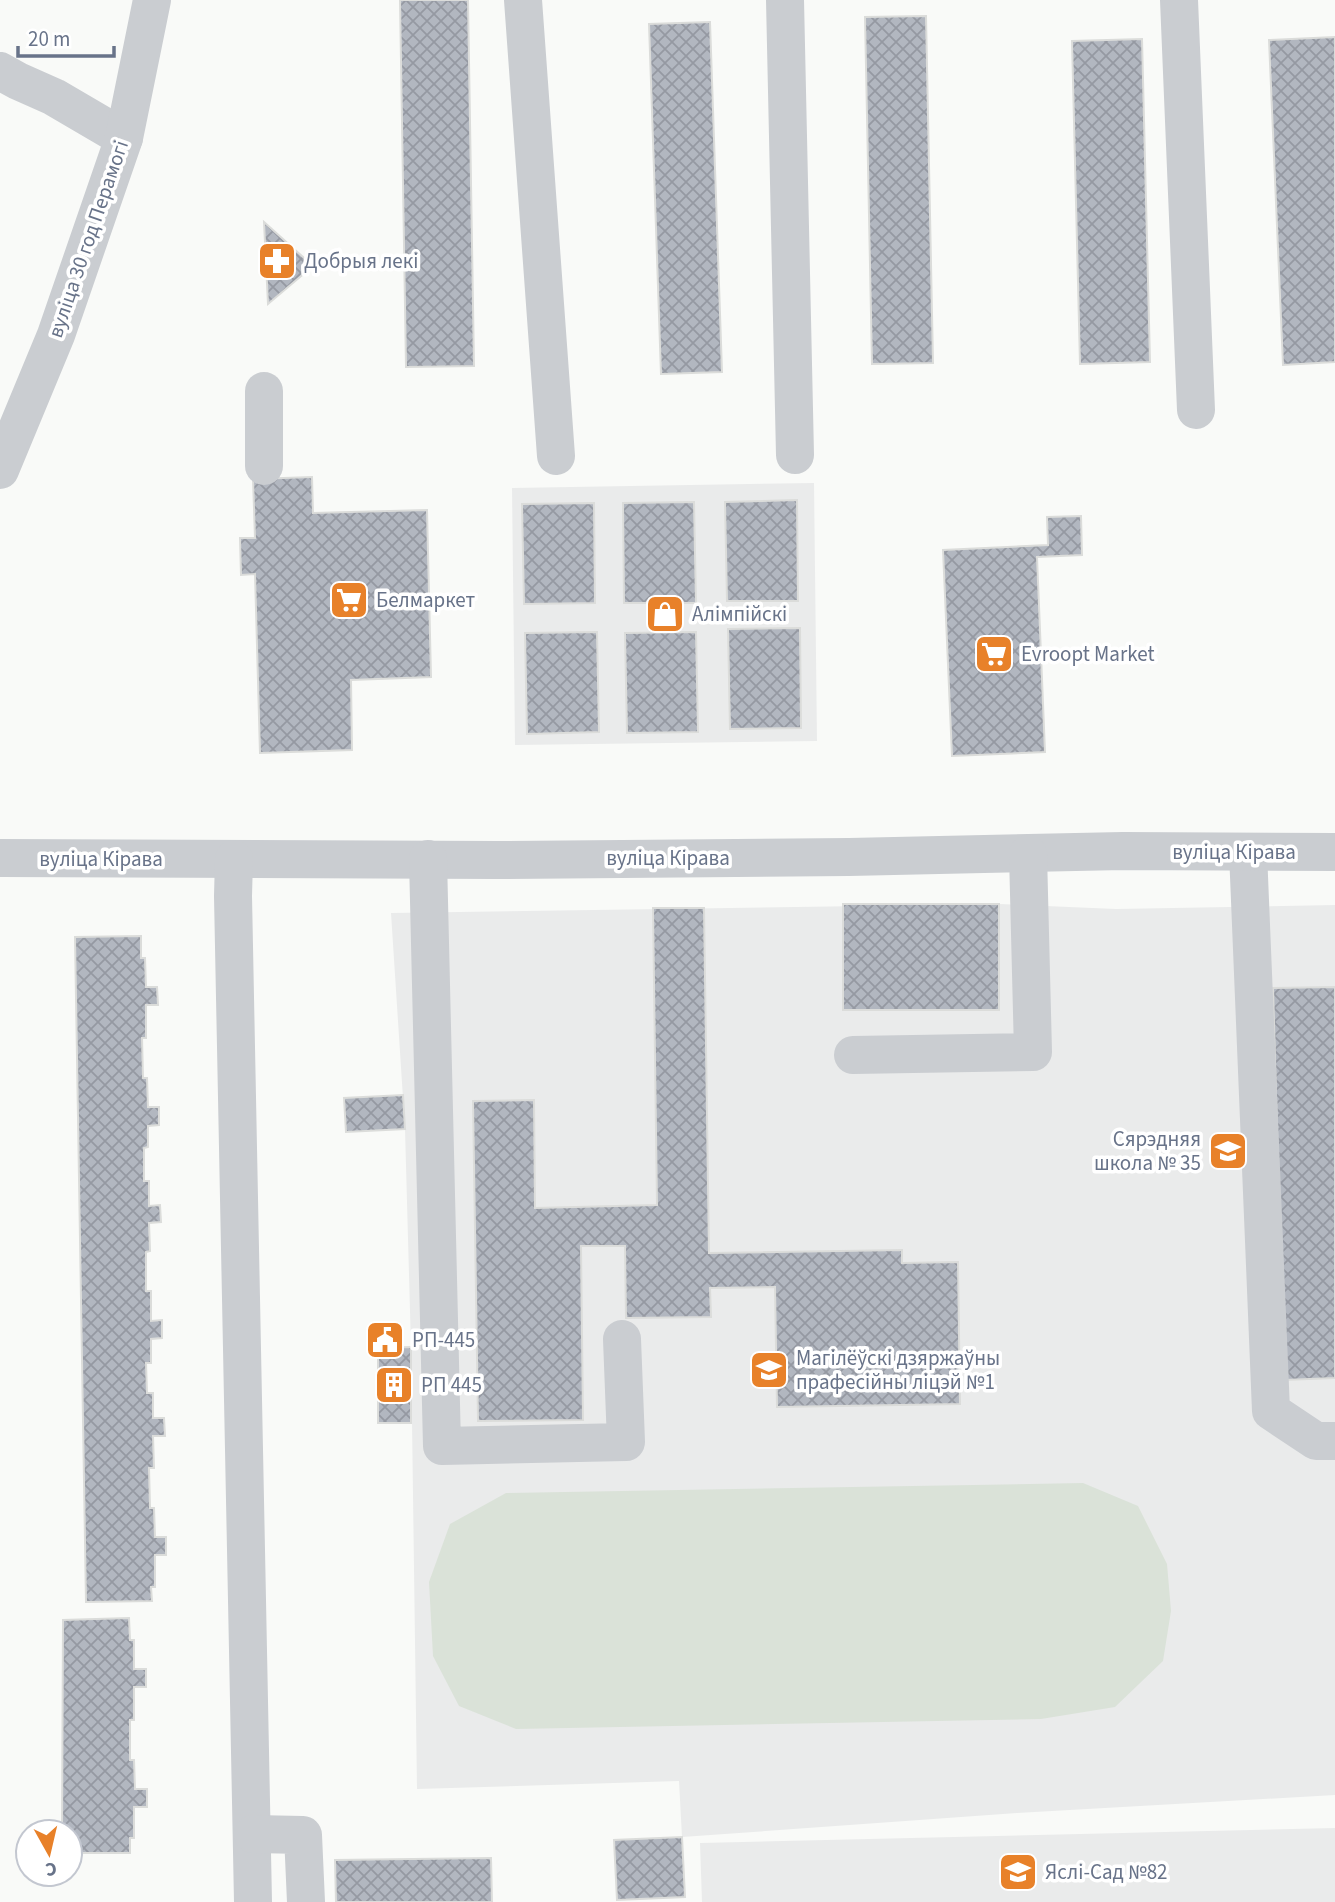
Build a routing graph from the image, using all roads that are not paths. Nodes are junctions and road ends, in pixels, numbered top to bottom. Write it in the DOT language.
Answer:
graph roads {
  1 [pos="152,0"];
  2 [pos="523,0"];
  3 [pos="785,0"];
  4 [pos="1179,0"];
  5 [pos="6,85"];
  6 [pos="124,138"];
  7 [pos="264,391"];
  8 [pos="1196,410"];
  9 [pos="795,455"];
  10 [pos="556,456"];
  11 [pos="264,466"];
  12 [pos="0,470"];
  13 [pos="1248,852"];
  14 [pos="1335,852"];
  15 [pos="1028,853"];
  16 [pos="0,858"];
  17 [pos="234,859"];
  18 [pos="428,859"];
  19 [pos="853,1055"];
  20 [pos="622,1339"];
  21 [pos="1335,1441"];
  22 [pos="253,1834"];
  23 [pos="253,1902"];
  24 [pos="306,1902"];
  1 -- 6 [label="street, вуліца 30 год Перамогі"];
  2 -- 10 [label="street"];
  3 -- 9 [label="street"];
  4 -- 8 [label="street"];
  5 -- 6 [label="street"];
  6 -- 12 [label="street, вуліца 30 год Перамогі"];
  7 -- 11 [label="street"];
  13 -- 14 [label="street, вуліца Кірава"];
  13 -- 15 [label="street, вуліца Кірава"];
  13 -- 21 [label="street"];
  15 -- 18 [label="street, вуліца Кірава"];
  15 -- 19 [label="street"];
  16 -- 17 [label="street, вуліца Кірава"];
  17 -- 18 [label="street, вуліца Кірава"];
  17 -- 22 [label="street"];
  18 -- 20 [label="street"];
  22 -- 23 [label="street"];
  22 -- 24 [label="street"];
}
